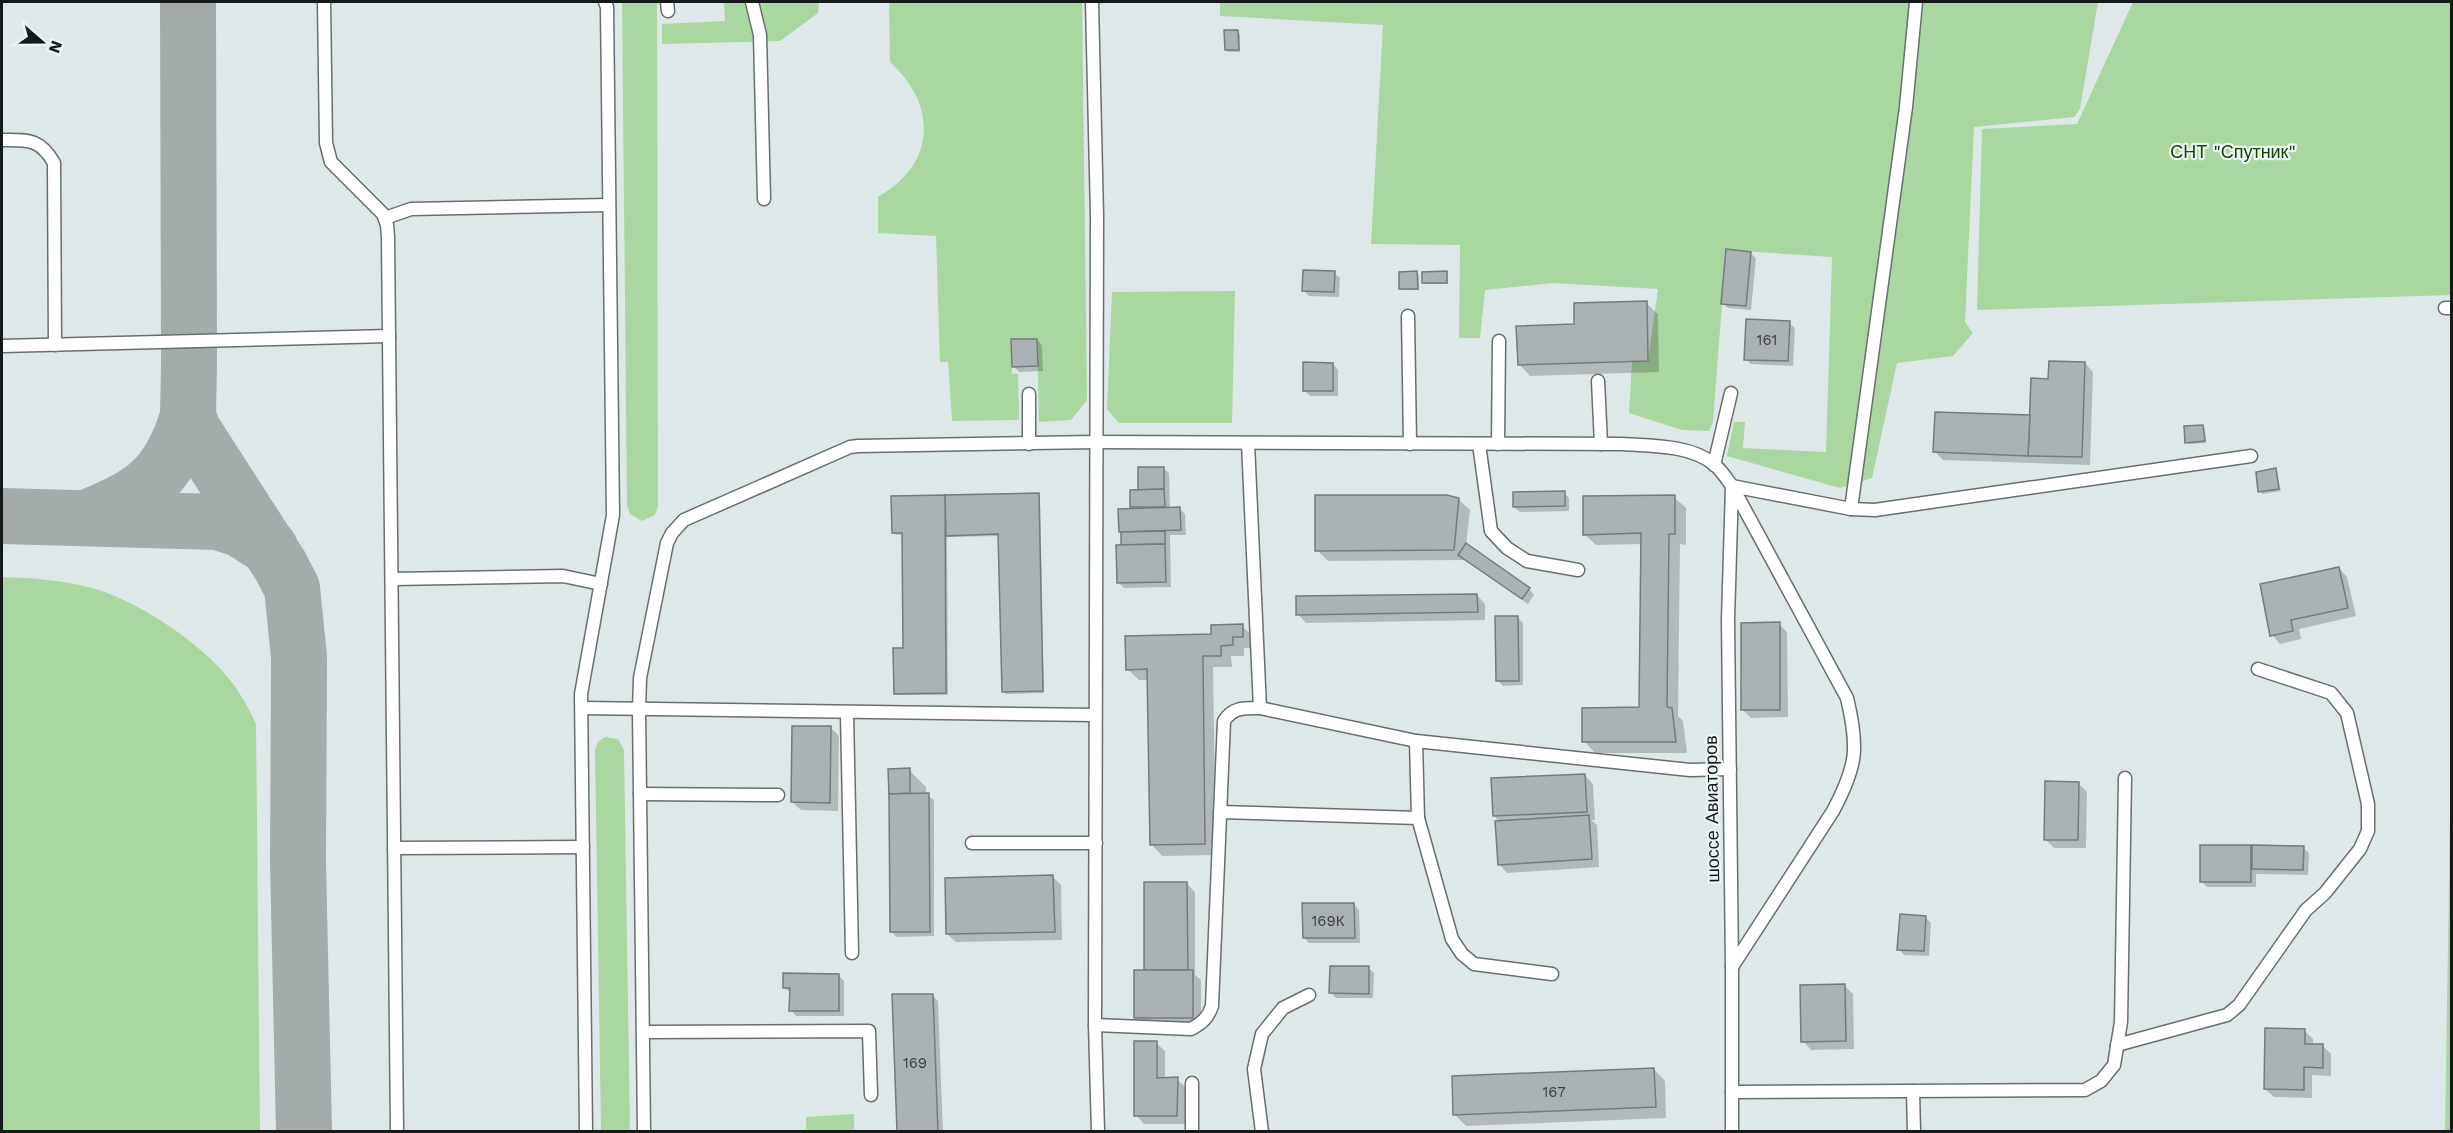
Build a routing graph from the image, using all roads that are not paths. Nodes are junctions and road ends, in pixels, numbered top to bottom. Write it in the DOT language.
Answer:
graph roads {
  1 [pos="324,2"];
  2 [pos="605,2"];
  3 [pos="752,2"];
  4 [pos="1092,2"];
  5 [pos="1916,2"];
  6 [pos="2,140"];
  7 [pos="764,199"];
  8 [pos="608,205"];
  9 [pos="385,218"];
  10 [pos="1408,316"];
  11 [pos="389,336"];
  12 [pos="1499,341"];
  13 [pos="55,345"];
  14 [pos="2,346"];
  15 [pos="1598,381"];
  16 [pos="1731,393"];
  17 [pos="1029,394"];
  18 [pos="1096,442"];
  19 [pos="1248,443"];
  20 [pos="1029,444"];
  21 [pos="1410,444"];
  22 [pos="1479,444"];
  23 [pos="1498,444"];
  24 [pos="1600,444"];
  25 [pos="2251,456"];
  26 [pos="1714,465"];
  27 [pos="1732,486"];
  28 [pos="1851,509"];
  29 [pos="1578,570"];
  30 [pos="392,579"];
  31 [pos="601,584"];
  32 [pos="2258,669"];
  33 [pos="582,708"];
  34 [pos="1260,708"];
  35 [pos="639,710"];
  36 [pos="847,713"];
  37 [pos="1095,715"];
  38 [pos="1416,741"];
  39 [pos="1730,769"];
  40 [pos="2125,778"];
  41 [pos="640,795"];
  42 [pos="778,795"];
  43 [pos="1220,812"];
  44 [pos="1418,818"];
  45 [pos="972,843"];
  46 [pos="1096,843"];
  47 [pos="583,847"];
  48 [pos="394,848"];
  49 [pos="852,952"];
  50 [pos="1732,967"];
  51 [pos="1552,974"];
  52 [pos="1309,995"];
  53 [pos="1095,1025"];
  54 [pos="644,1032"];
  55 [pos="2117,1045"];
  56 [pos="1192,1083"];
  57 [pos="1913,1091"];
  58 [pos="1732,1092"];
  59 [pos="871,1095"];
  60 [pos="397,1131"];
  61 [pos="586,1131"];
  62 [pos="645,1131"];
  63 [pos="1098,1131"];
  64 [pos="1192,1131"];
  65 [pos="1262,1131"];
  66 [pos="1732,1131"];
  67 [pos="1914,1131"];
  1 -- 9 [label="lane"];
  2 -- 8 [label="lane"];
  3 -- 7 [label="lane"];
  4 -- 18 [label="lane"];
  5 -- 28 [label="lane"];
  6 -- 13 [label="lane"];
  8 -- 9 [label="lane"];
  8 -- 31 [label="lane"];
  9 -- 11 [label="lane"];
  10 -- 21 [label="lane"];
  11 -- 13 [label="lane"];
  11 -- 30 [label="lane"];
  12 -- 23 [label="lane"];
  13 -- 14 [label="lane"];
  15 -- 24 [label="lane"];
  16 -- 26 [label="lane"];
  17 -- 20 [label="lane"];
  18 -- 19 [label="lane"];
  18 -- 20 [label="lane"];
  18 -- 37 [label="lane"];
  19 -- 21 [label="lane"];
  19 -- 34 [label="lane"];
  20 -- 35 [label="lane"];
  21 -- 22 [label="lane"];
  22 -- 23 [label="lane"];
  22 -- 29 [label="lane"];
  23 -- 24 [label="lane"];
  24 -- 26 [label="lane"];
  25 -- 28 [label="lane"];
  26 -- 27 [label="lane"];
  27 -- 28 [label="lane"];
  27 -- 39 [label="lane, шоссе Авиаторов"];
  27 -- 50 [label="lane"];
  30 -- 31 [label="lane"];
  30 -- 48 [label="lane"];
  31 -- 33 [label="lane"];
  32 -- 55 [label="lane"];
  33 -- 35 [label="lane"];
  33 -- 47 [label="lane"];
  34 -- 38 [label="lane"];
  34 -- 43 [label="lane"];
  35 -- 36 [label="lane"];
  35 -- 41 [label="lane"];
  36 -- 37 [label="lane"];
  36 -- 49 [label="lane"];
  37 -- 46 [label="lane"];
  38 -- 39 [label="lane"];
  38 -- 44 [label="lane"];
  39 -- 50 [label="lane, шоссе Авиаторов"];
  40 -- 55 [label="lane"];
  41 -- 42 [label="lane"];
  41 -- 54 [label="lane"];
  43 -- 44 [label="lane"];
  43 -- 53 [label="lane"];
  44 -- 51 [label="lane"];
  45 -- 46 [label="lane"];
  46 -- 53 [label="lane"];
  47 -- 48 [label="lane"];
  47 -- 61 [label="lane"];
  48 -- 60 [label="lane"];
  50 -- 58 [label="lane, шоссе Авиаторов"];
  52 -- 65 [label="lane"];
  53 -- 63 [label="lane"];
  54 -- 59 [label="lane"];
  54 -- 62 [label="lane"];
  55 -- 57 [label="lane"];
  56 -- 64 [label="lane"];
  57 -- 58 [label="lane"];
  57 -- 67 [label="lane"];
  58 -- 66 [label="lane, шоссе Авиаторов"];
}
